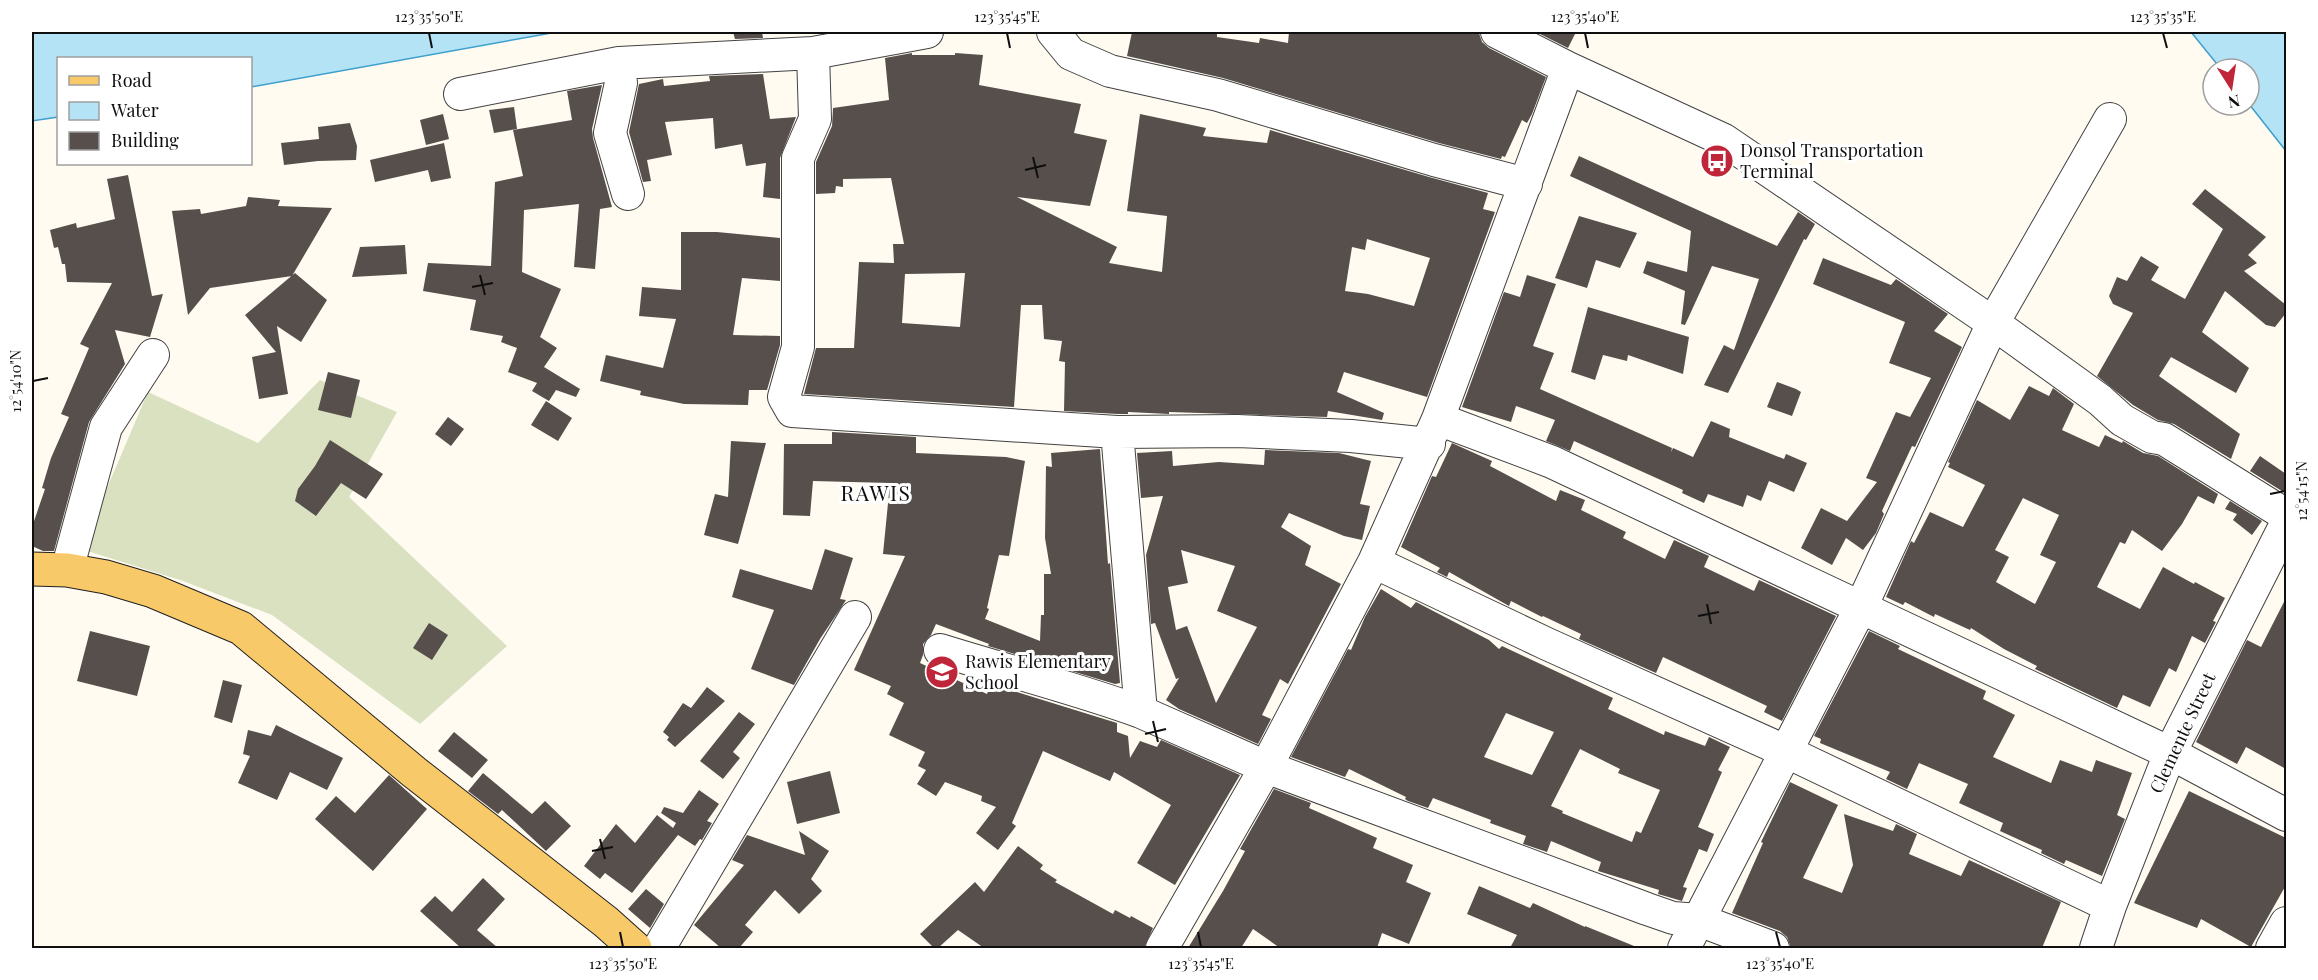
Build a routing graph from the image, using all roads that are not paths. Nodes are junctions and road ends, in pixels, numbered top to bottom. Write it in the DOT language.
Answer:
graph roads {
  1 [pos="927,32"];
  2 [pos="1053,32"];
  3 [pos="1497,32"];
  4 [pos="813,53"];
  5 [pos="619,63"];
  6 [pos="1568,68"];
  7 [pos="460,94"];
  8 [pos="2110,119"];
  9 [pos="1526,184"];
  10 [pos="628,194"];
  11 [pos="1993,323"];
  12 [pos="153,355"];
  13 [pos="1434,431"];
  14 [pos="1117,432"];
  15 [pos="2286,515"];
  16 [pos="2286,524"];
  17 [pos="1374,562"];
  18 [pos="32,569"];
  19 [pos="67,570"];
  20 [pos="1861,607"];
  21 [pos="855,617"];
  22 [pos="940,650"];
  23 [pos="1141,712"];
  24 [pos="1785,751"];
  25 [pos="2170,753"];
  26 [pos="1266,767"];
  27 [pos="2286,815"];
  28 [pos="2110,906"];
  29 [pos="1700,920"];
  30 [pos="2286,923"];
  31 [pos="1168,938"];
  32 [pos="635,948"];
  33 [pos="659,948"];
  34 [pos="1684,948"];
  35 [pos="1773,948"];
  36 [pos="2096,948"];
  37 [pos="2272,948"];
  1 -- 4 [label="street"];
  2 -- 9 [label="street"];
  3 -- 6 [label="street"];
  4 -- 5 [label="street"];
  4 -- 14 [label="street"];
  5 -- 7 [label="street"];
  5 -- 10 [label="street"];
  6 -- 9 [label="street"];
  6 -- 11 [label="street"];
  8 -- 11 [label="street"];
  9 -- 13 [label="street"];
  11 -- 15 [label="street"];
  11 -- 20 [label="street"];
  12 -- 19 [label="street"];
  13 -- 14 [label="street"];
  13 -- 17 [label="street"];
  13 -- 20 [label="street"];
  14 -- 23 [label="street"];
  16 -- 25 [label="street, Clemente Street"];
  17 -- 24 [label="street"];
  17 -- 26 [label="street"];
  18 -- 19 [label="main road"];
  19 -- 32 [label="main road"];
  20 -- 24 [label="street"];
  20 -- 25 [label="street"];
  21 -- 33 [label="street"];
  22 -- 23 [label="street"];
  23 -- 26 [label="street"];
  24 -- 28 [label="street"];
  24 -- 29 [label="street"];
  25 -- 27 [label="street"];
  25 -- 28 [label="street, Clemente Street"];
  26 -- 29 [label="street"];
  26 -- 31 [label="street"];
  28 -- 36 [label="street, Clemente Street"];
  29 -- 34 [label="street"];
  29 -- 35 [label="street"];
  30 -- 37 [label="street"];
}
